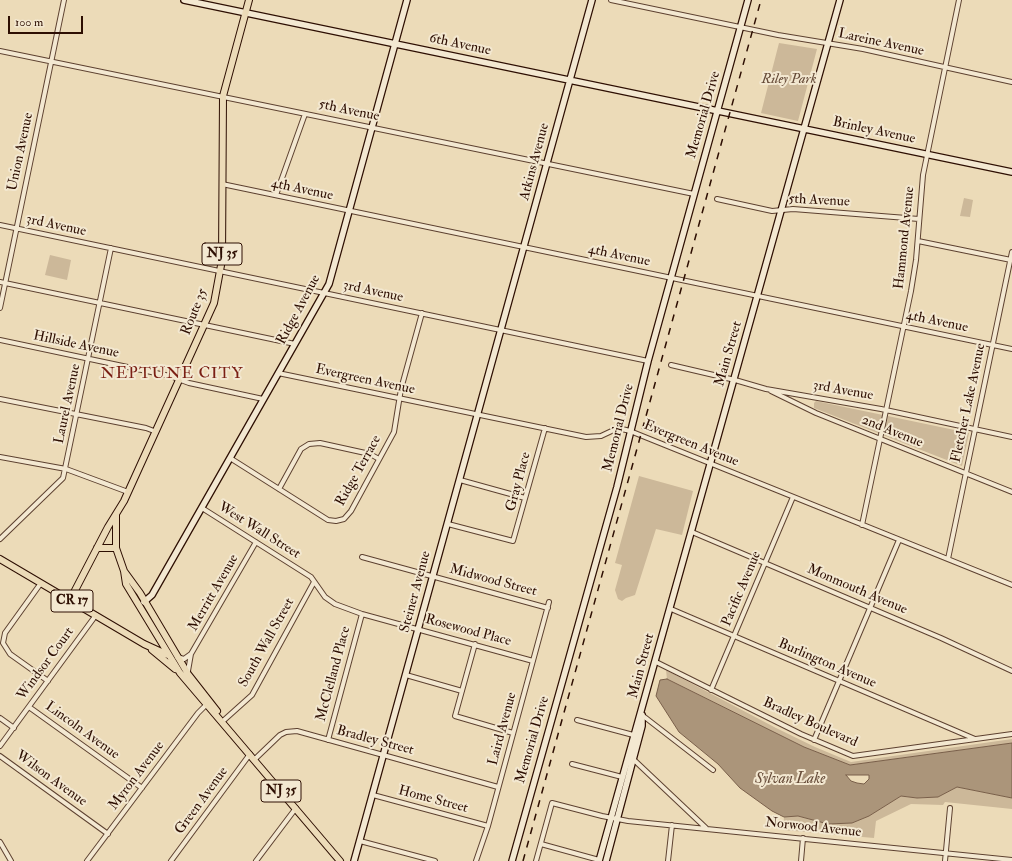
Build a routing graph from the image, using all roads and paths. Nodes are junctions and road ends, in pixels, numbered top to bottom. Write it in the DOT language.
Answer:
graph roads {
  1 [pos="64,0"];
  2 [pos="184,0"];
  3 [pos="249,0"];
  4 [pos="407,0"];
  5 [pos="592,0"];
  6 [pos="611,0"];
  7 [pos="748,0"];
  8 [pos="840,0"];
  9 [pos="960,0"];
  10 [pos="246,13"];
  11 [pos="743,27"];
  12 [pos="828,43"];
  13 [pos="395,44"];
  14 [pos="0,51"];
  15 [pos="51,61"];
  16 [pos="946,68"];
  17 [pos="570,80"];
  18 [pos="1012,82"];
  19 [pos="223,96"];
  20 [pos="717,110"];
  21 [pos="731,113"];
  22 [pos="305,114"];
  23 [pos="372,127"];
  24 [pos="804,129"];
  25 [pos="928,154"];
  26 [pos="547,164"];
  27 [pos="1012,172"];
  28 [pos="222,184"];
  29 [pos="694,194"];
  30 [pos="276,196"];
  31 [pos="718,199"];
  32 [pos="782,210"];
  33 [pos="349,211"];
  34 [pos="920,219"];
  35 [pos="0,225"];
  36 [pos="16,228"];
  37 [pos="918,241"];
  38 [pos="524,247"];
  39 [pos="111,248"];
  40 [pos="1012,252"];
  41 [pos="1011,260"];
  42 [pos="221,271"];
  43 [pos="671,278"];
  44 [pos="0,282"];
  45 [pos="5,283"];
  46 [pos="324,293"];
  47 [pos="758,296"];
  48 [pos="100,303"];
  49 [pos="0,308"];
  50 [pos="422,313"];
  51 [pos="204,324"];
  52 [pos="904,326"];
  53 [pos="501,330"];
  54 [pos="0,340"];
  55 [pos="295,344"];
  56 [pos="992,345"];
  57 [pos="1012,349"];
  58 [pos="88,359"];
  59 [pos="648,361"];
  60 [pos="671,365"];
  61 [pos="278,373"];
  62 [pos="179,379"];
  63 [pos="735,380"];
  64 [pos="766,389"];
  65 [pos="400,398"];
  66 [pos="0,399"];
  67 [pos="263,399"];
  68 [pos="886,410"];
  69 [pos="77,414"];
  70 [pos="478,414"];
  71 [pos="545,428"];
  72 [pos="975,429"];
  73 [pos="154,431"];
  74 [pos="630,431"];
  75 [pos="1012,437"];
  76 [pos="880,439"];
  77 [pos="0,457"];
  78 [pos="230,458"];
  79 [pos="379,459"];
  80 [pos="711,464"];
  81 [pos="66,469"];
  82 [pos="966,474"];
  83 [pos="460,480"];
  84 [pos="279,489"];
  85 [pos="128,492"];
  86 [pos="1012,492"];
  87 [pos="794,497"];
  88 [pos="525,498"];
  89 [pos="202,508"];
  90 [pos="116,514"];
  91 [pos="448,524"];
  92 [pos="862,525"];
  93 [pos="692,532"];
  94 [pos="0,539"];
  95 [pos="900,540"];
  96 [pos="256,542"];
  97 [pos="97,548"];
  98 [pos="116,548"];
  99 [pos="362,557"];
  100 [pos="0,559"];
  101 [pos="948,559"];
  102 [pos="765,564"];
  103 [pos="124,571"];
  104 [pos="433,576"];
  105 [pos="314,582"];
  106 [pos="40,583"];
  107 [pos="1012,585"];
  108 [pos="70,600"];
  109 [pos="144,602"];
  110 [pos="549,602"];
  111 [pos="548,608"];
  112 [pos="870,608"];
  113 [pos="671,610"];
  114 [pos="362,614"];
  115 [pos="96,615"];
  116 [pos="418,629"];
  117 [pos="734,636"];
  118 [pos="144,644"];
  119 [pos="475,644"];
  120 [pos="191,654"];
  121 [pos="169,656"];
  122 [pos="177,657"];
  123 [pos="533,661"];
  124 [pos="656,662"];
  125 [pos="1012,671"];
  126 [pos="180,673"];
  127 [pos="188,674"];
  128 [pos="406,675"];
  129 [pos="48,681"];
  130 [pos="839,681"];
  131 [pos="711,690"];
  132 [pos="462,691"];
  133 [pos="206,704"];
  134 [pos="29,707"];
  135 [pos="642,715"];
  136 [pos="0,718"];
  137 [pos="577,720"];
  138 [pos="222,721"];
  139 [pos="14,728"];
  140 [pos="513,733"];
  141 [pos="1012,734"];
  142 [pos="636,736"];
  143 [pos="975,739"];
  144 [pos="328,740"];
  145 [pos="814,740"];
  146 [pos="0,746"];
  147 [pos="250,754"];
  148 [pos="384,755"];
  149 [pos="0,756"];
  150 [pos="255,759"];
  151 [pos="633,759"];
  152 [pos="572,764"];
  153 [pos="713,770"];
  154 [pos="622,777"];
  155 [pos="498,787"];
  156 [pos="142,788"];
  157 [pos="373,795"];
  158 [pos="296,808"];
  159 [pos="950,808"];
  160 [pos="614,818"];
  161 [pos="672,825"];
  162 [pos="488,826"];
  163 [pos="706,828"];
  164 [pos="108,834"];
  165 [pos="803,838"];
  166 [pos="360,840"];
  167 [pos="0,842"];
  168 [pos="540,844"];
  169 [pos="946,853"];
  170 [pos="1012,860"];
  171 [pos="12,861"];
  172 [pos="87,861"];
  173 [pos="171,861"];
  174 [pos="256,861"];
  175 [pos="340,861"];
  176 [pos="354,861"];
  177 [pos="435,861"];
  178 [pos="476,861"];
  179 [pos="512,861"];
  180 [pos="536,861"];
  181 [pos="599,861"];
  182 [pos="606,861"];
  183 [pos="668,861"];
  184 [pos="801,861"];
  185 [pos="945,861"];
  1 -- 15 [label="street, Union Avenue"];
  2 -- 10 [label="street, 6th Avenue"];
  3 -- 10 [label="main road, Route 35 / NJ 35"];
  4 -- 13 [label="street, Ridge Avenue"];
  5 -- 17 [label="street, Atkins Avenue"];
  6 -- 11 [label="street, Lareine Avenue"];
  7 -- 11 [label="street, Memorial Drive"];
  8 -- 12 [label="street, Main Street"];
  9 -- 16 [label="street, Hammond Avenue"];
  10 -- 13 [label="street, 6th Avenue"];
  10 -- 19 [label="main road, Route 35 / NJ 35"];
  11 -- 12 [label="street, Lareine Avenue"];
  11 -- 20 [label="street, Memorial Drive"];
  12 -- 16 [label="street, Lareine Avenue"];
  12 -- 24 [label="street, Main Street"];
  13 -- 17 [label="street, 6th Avenue"];
  13 -- 23 [label="street, Ridge Avenue"];
  14 -- 15 [label="street, 5th Avenue"];
  15 -- 19 [label="street, 5th Avenue"];
  15 -- 36 [label="street, Union Avenue"];
  16 -- 18 [label="street, Lareine Avenue"];
  16 -- 25 [label="street, Hammond Avenue"];
  17 -- 20 [label="street, 6th Avenue"];
  17 -- 26 [label="street, Atkins Avenue"];
  19 -- 22 [label="street, 5th Avenue"];
  19 -- 28 [label="main road, Route 35 / NJ 35"];
  20 -- 21 [label="street, 6th Avenue"];
  20 -- 29 [label="street, Memorial Drive"];
  21 -- 24 [label="street, Brinley Avenue"];
  22 -- 23 [label="street, 5th Avenue"];
  22 -- 30 [label="street"];
  23 -- 26 [label="street, 5th Avenue"];
  23 -- 33 [label="street, Ridge Avenue"];
  24 -- 25 [label="street, Brinley Avenue"];
  24 -- 32 [label="street, Main Street"];
  25 -- 27 [label="street, Brinley Avenue"];
  25 -- 34 [label="street, Hammond Avenue"];
  26 -- 29 [label="street, 5th Avenue"];
  26 -- 38 [label="street, Atkins Avenue"];
  28 -- 30 [label="street, 4th Avenue"];
  28 -- 42 [label="main road, Route 35 / NJ 35"];
  29 -- 43 [label="street, Memorial Drive"];
  30 -- 33 [label="street, 4th Avenue"];
  31 -- 32 [label="street, 5th Avenue"];
  32 -- 34 [label="street, 5th Avenue"];
  32 -- 47 [label="street, Main Street"];
  33 -- 38 [label="street, 4th Avenue"];
  33 -- 46 [label="street, Ridge Avenue"];
  34 -- 37 [label="street, Hammond Avenue"];
  35 -- 36 [label="street, 3rd Avenue"];
  36 -- 39 [label="street, 3rd Avenue"];
  36 -- 45 [label="street, Union Avenue"];
  37 -- 41 [label="street"];
  37 -- 52 [label="street, Hammond Avenue"];
  38 -- 43 [label="street, 4th Avenue"];
  38 -- 53 [label="street, Atkins Avenue"];
  39 -- 42 [label="street, 3rd Avenue"];
  39 -- 48 [label="street, Laurel Avenue"];
  40 -- 41 [label="street, Fletcher Lake Avenue"];
  41 -- 56 [label="street, Fletcher Lake Avenue"];
  42 -- 46 [label="street, 3rd Avenue"];
  42 -- 51 [label="main road, Route 35 / NJ 35"];
  43 -- 47 [label="street, 4th Avenue"];
  43 -- 59 [label="street, Memorial Drive"];
  44 -- 45 [label="street"];
  45 -- 48 [label="street"];
  45 -- 49 [label="street, Union Avenue"];
  46 -- 50 [label="street, 3rd Avenue"];
  46 -- 55 [label="street, Ridge Avenue"];
  47 -- 52 [label="street, 4th Avenue"];
  47 -- 63 [label="street, Main Street"];
  48 -- 51 [label="street"];
  48 -- 58 [label="street, Laurel Avenue"];
  50 -- 53 [label="street, 3rd Avenue"];
  50 -- 65 [label="street, Ridge Terrace"];
  51 -- 55 [label="street"];
  51 -- 62 [label="main road, Route 35 / NJ 35"];
  52 -- 56 [label="street, 4th Avenue"];
  52 -- 68 [label="street, Hammond Avenue"];
  53 -- 59 [label="street, 3rd Avenue"];
  53 -- 70 [label="street, Steiner Avenue"];
  54 -- 58 [label="street, Hillside Avenue"];
  55 -- 61 [label="street, Ridge Avenue"];
  56 -- 57 [label="street, 4th Avenue"];
  56 -- 72 [label="street, Fletcher Lake Avenue"];
  58 -- 62 [label="street, Hillside Avenue"];
  58 -- 69 [label="street, Laurel Avenue"];
  59 -- 74 [label="street, Memorial Drive"];
  60 -- 63 [label="street, 3rd Avenue"];
  61 -- 65 [label="street, Evergreen Avenue"];
  61 -- 67 [label="street, Ridge Avenue"];
  62 -- 67 [label="street, Hillside Avenue"];
  62 -- 73 [label="main road, Route 35 / NJ 35"];
  63 -- 64 [label="street, 3rd Avenue"];
  63 -- 80 [label="street, Main Street"];
  64 -- 68 [label="street, 3rd Avenue"];
  64 -- 76 [label="street, 2nd Avenue"];
  65 -- 70 [label="street, Evergreen Avenue"];
  65 -- 79 [label="street, Ridge Terrace"];
  66 -- 69 [label="street"];
  67 -- 78 [label="street, Ridge Avenue"];
  68 -- 72 [label="street, 3rd Avenue"];
  68 -- 76 [label="street, Hammond Avenue"];
  69 -- 73 [label="street"];
  69 -- 81 [label="street, Laurel Avenue"];
  70 -- 71 [label="street, Evergreen Avenue"];
  70 -- 83 [label="street, Steiner Avenue"];
  71 -- 74 [label="street, Evergreen Avenue"];
  71 -- 88 [label="street, Gray Place"];
  72 -- 75 [label="street, 3rd Avenue"];
  72 -- 82 [label="street, Fletcher Lake Avenue"];
  73 -- 85 [label="main road, Route 35 / NJ 35"];
  74 -- 80 [label="street, Evergreen Avenue"];
  74 -- 179 [label="street, Memorial Drive"];
  76 -- 82 [label="street, 2nd Avenue"];
  76 -- 92 [label="street, Hammond Avenue"];
  77 -- 81 [label="street"];
  78 -- 84 [label="street, Ridge Terrace"];
  78 -- 89 [label="street, Ridge Avenue"];
  79 -- 84 [label="street"];
  79 -- 84 [label="street, Ridge Terrace"];
  80 -- 87 [label="street, Evergreen Avenue"];
  80 -- 93 [label="street, Main Street"];
  81 -- 85 [label="street"];
  81 -- 94 [label="street, Laurel Avenue"];
  82 -- 86 [label="street, 2nd Avenue"];
  82 -- 101 [label="street, Fletcher Lake Avenue"];
  83 -- 88 [label="street"];
  83 -- 91 [label="street, Steiner Avenue"];
  85 -- 90 [label="main road, Route 35 / NJ 35"];
  87 -- 92 [label="street, Evergreen Avenue"];
  87 -- 102 [label="street, Pacific Avenue"];
  88 -- 91 [label="street, Gray Place"];
  89 -- 96 [label="street, West Wall Street"];
  89 -- 109 [label="street, Ridge Avenue"];
  90 -- 97 [label="main road"];
  90 -- 98 [label="main road, Route 35 / NJ 35"];
  91 -- 104 [label="street, Steiner Avenue"];
  92 -- 95 [label="street, Evergreen Avenue"];
  93 -- 102 [label="street, Monmouth Avenue"];
  93 -- 113 [label="street, Main Street"];
  95 -- 101 [label="street, Evergreen Avenue"];
  95 -- 112 [label="street"];
  96 -- 105 [label="street, West Wall Street"];
  96 -- 120 [label="street, Merritt Avenue"];
  97 -- 98 [label="main road"];
  97 -- 108 [label="main road"];
  98 -- 103 [label="main road, Route 35 / NJ 35"];
  99 -- 104 [label="street, Midwood Street"];
  100 -- 106 [label="main road, CR 17"];
  101 -- 107 [label="street, Evergreen Avenue"];
  102 -- 112 [label="street, Monmouth Avenue"];
  102 -- 117 [label="street, Pacific Avenue"];
  103 -- 109 [label="main road, NJ 35"];
  103 -- 121 [label="main road, NJ 35"];
  104 -- 111 [label="street, Midwood Street"];
  104 -- 116 [label="street, Steiner Avenue"];
  105 -- 114 [label="street, Rosewood Place"];
  105 -- 138 [label="street, South Wall Street"];
  106 -- 108 [label="main road, CR 17"];
  106 -- 129 [label="street"];
  108 -- 115 [label="main road, CR 17"];
  109 -- 122 [label="main road, NJ 35"];
  110 -- 111 [label="street, Laird Avenue"];
  111 -- 123 [label="street, Laird Avenue"];
  112 -- 125 [label="street, Monmouth Avenue"];
  112 -- 130 [label="street"];
  113 -- 117 [label="street, Burlington Avenue"];
  113 -- 124 [label="street, Main Street"];
  114 -- 116 [label="street, Rosewood Place"];
  114 -- 144 [label="street, McClelland Place"];
  115 -- 118 [label="main road, CR 17"];
  115 -- 129 [label="street, Windsor Court"];
  116 -- 119 [label="street, Rosewood Place"];
  116 -- 128 [label="street, Steiner Avenue"];
  117 -- 130 [label="street, Burlington Avenue"];
  117 -- 131 [label="street, Pacific Avenue"];
  118 -- 121 [label="main road, CR 17"];
  118 -- 126 [label="main road, CR 17"];
  119 -- 123 [label="street, Rosewood Place"];
  119 -- 132 [label="street"];
  120 -- 122 [label="street"];
  120 -- 127 [label="street, Merritt Avenue"];
  121 -- 126 [label="main road, NJ 35"];
  121 -- 127 [label="main road, CR 17"];
  122 -- 127 [label="main road, NJ 35"];
  123 -- 140 [label="street, Laird Avenue"];
  124 -- 131 [label="street, Bradley Boulevard"];
  124 -- 135 [label="street, Main Street"];
  126 -- 133 [label="main road, NJ 35"];
  127 -- 138 [label="main road, NJ 35"];
  128 -- 132 [label="street"];
  128 -- 148 [label="street, Steiner Avenue"];
  129 -- 134 [label="street, Windsor Court"];
  130 -- 143 [label="street, Burlington Avenue"];
  130 -- 145 [label="street"];
  131 -- 145 [label="street, Bradley Boulevard"];
  132 -- 140 [label="street"];
  133 -- 138 [label="main road, NJ 35"];
  133 -- 156 [label="street, Myron Avenue"];
  134 -- 139 [label="street, Windsor Court"];
  134 -- 156 [label="street, Lincoln Avenue"];
  135 -- 142 [label="street, Main Street"];
  135 -- 153 [label="street"];
  136 -- 139 [label="street"];
  137 -- 142 [label="street"];
  138 -- 147 [label="main road, NJ 35"];
  139 -- 146 [label="street, Windsor Court"];
  140 -- 155 [label="street, Laird Avenue"];
  141 -- 143 [label="street, Bradley Boulevard"];
  142 -- 151 [label="street, Main Street"];
  142 -- 154 [label="street, Main Street"];
  143 -- 145 [label="street, Bradley Boulevard"];
  144 -- 148 [label="street, Bradley Street"];
  144 -- 150 [label="street, Bradley Street"];
  147 -- 150 [label="main road, NJ 35"];
  147 -- 173 [label="street, Green Avenue"];
  148 -- 155 [label="street, Bradley Street"];
  148 -- 157 [label="street, Steiner Avenue"];
  149 -- 164 [label="street, Wilson Avenue"];
  150 -- 158 [label="main road, NJ 35"];
  151 -- 160 [label="street, Main Street"];
  151 -- 163 [label="street"];
  152 -- 154 [label="street"];
  154 -- 160 [label="street, Main Street"];
  155 -- 162 [label="street, Laird Avenue"];
  156 -- 164 [label="street, Myron Avenue"];
  157 -- 162 [label="street, Home Street"];
  157 -- 166 [label="street, Steiner Avenue"];
  158 -- 174 [label="street"];
  158 -- 175 [label="main road, NJ 35"];
  159 -- 169 [label="street"];
  160 -- 161 [label="street, Norwood Avenue"];
  160 -- 168 [label="street, Norwood Avenue"];
  160 -- 181 [label="street, Main Street"];
  160 -- 182 [label="street, Main Street"];
  161 -- 163 [label="street, Norwood Avenue"];
  161 -- 183 [label="street"];
  162 -- 178 [label="street, Laird Avenue"];
  163 -- 165 [label="street, Norwood Avenue"];
  164 -- 172 [label="street, Myron Avenue"];
  165 -- 169 [label="street, Norwood Avenue"];
  165 -- 184 [label="street"];
  166 -- 176 [label="street, Steiner Avenue"];
  166 -- 177 [label="street"];
  167 -- 171 [label="street"];
  168 -- 180 [label="street"];
  168 -- 181 [label="street"];
  169 -- 170 [label="street, Norwood Avenue"];
  169 -- 185 [label="street"];
}
